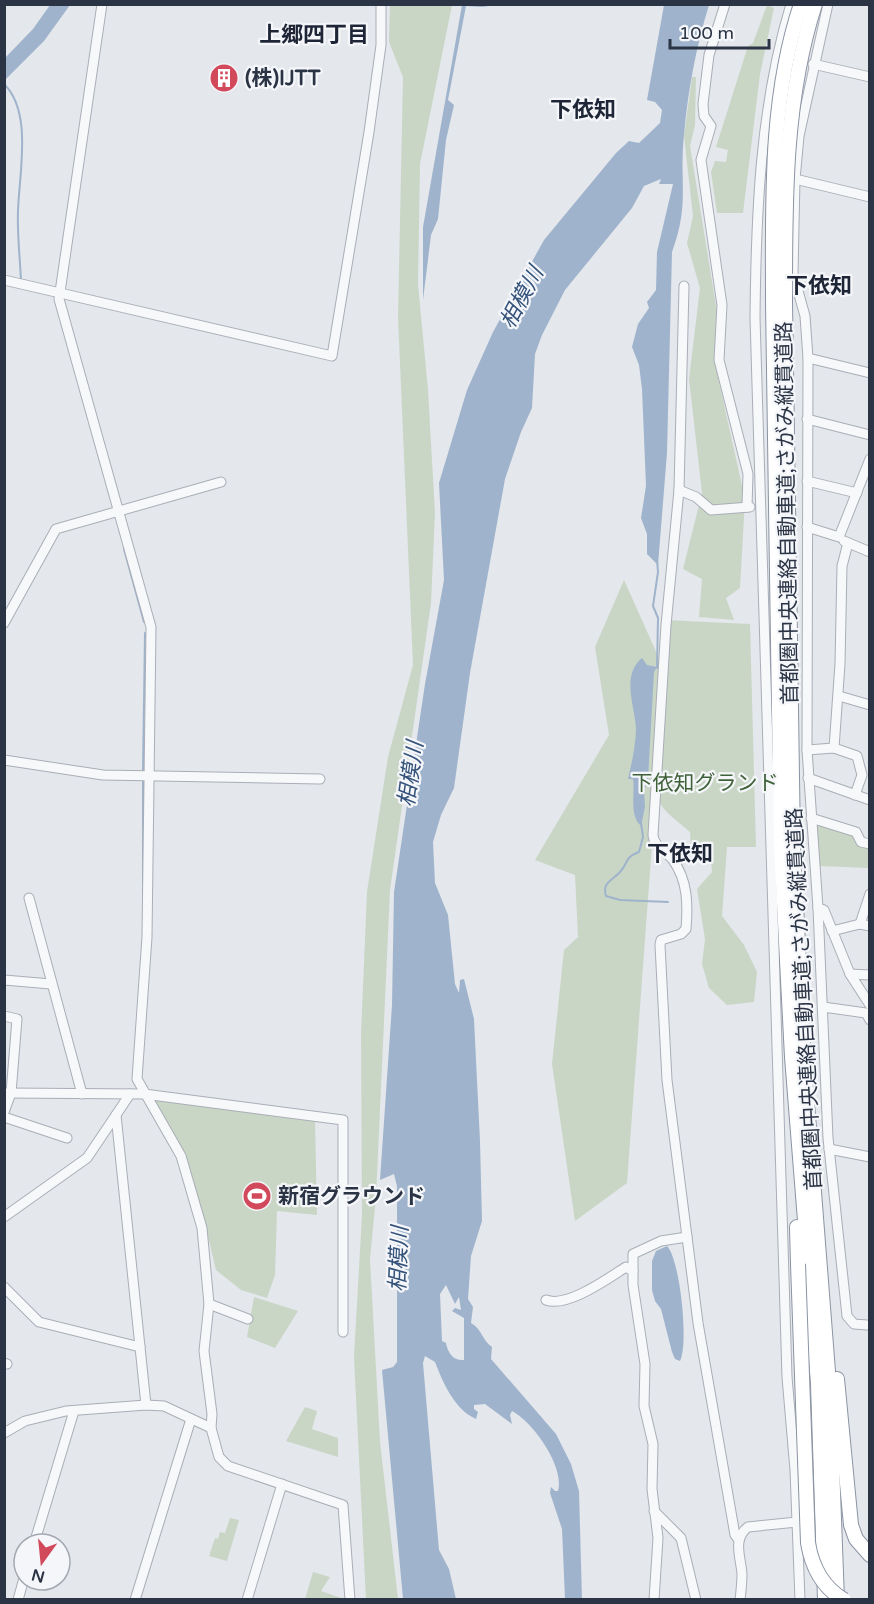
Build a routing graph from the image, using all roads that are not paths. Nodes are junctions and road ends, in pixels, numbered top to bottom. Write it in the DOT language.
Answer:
graph roads {
  1 [pos="102,4"];
  2 [pos="381,4"];
  3 [pos="725,4"];
  4 [pos="791,4"];
  5 [pos="801,4"];
  6 [pos="815,4"];
  7 [pos="828,4"];
  8 [pos="813,64"];
  9 [pos="870,77"];
  10 [pos="795,179"];
  11 [pos="870,197"];
  12 [pos="756,210"];
  13 [pos="794,211"];
  14 [pos="4,280"];
  15 [pos="684,286"];
  16 [pos="58,293"];
  17 [pos="779,302"];
  18 [pos="808,358"];
  19 [pos="870,373"];
  20 [pos="807,419"];
  21 [pos="870,435"];
  22 [pos="870,459"];
  23 [pos="807,481"];
  24 [pos="221,482"];
  25 [pos="680,490"];
  26 [pos="856,493"];
  27 [pos="747,507"];
  28 [pos="762,507"];
  29 [pos="118,510"];
  30 [pos="807,527"];
  31 [pos="844,540"];
  32 [pos="870,552"];
  33 [pos="4,623"];
  34 [pos="839,696"];
  35 [pos="870,705"];
  36 [pos="834,748"];
  37 [pos="807,750"];
  38 [pos="4,760"];
  39 [pos="866,774"];
  40 [pos="148,776"];
  41 [pos="808,778"];
  42 [pos="320,779"];
  43 [pos="855,795"];
  44 [pos="870,800"];
  45 [pos="811,818"];
  46 [pos="870,844"];
  47 [pos="870,894"];
  48 [pos="29,898"];
  49 [pos="818,908"];
  50 [pos="865,925"];
  51 [pos="832,931"];
  52 [pos="850,974"];
  53 [pos="870,975"];
  54 [pos="4,980"];
  55 [pos="51,984"];
  56 [pos="870,1005"];
  57 [pos="823,1007"];
  58 [pos="4,1016"];
  59 [pos="870,1020"];
  60 [pos="792,1057"];
  61 [pos="8,1093"];
  62 [pos="82,1094"];
  63 [pos="130,1094"];
  64 [pos="144,1094"];
  65 [pos="4,1112"];
  66 [pos="116,1115"];
  67 [pos="4,1117"];
  68 [pos="67,1138"];
  69 [pos="829,1149"];
  70 [pos="870,1157"];
  71 [pos="4,1217"];
  72 [pos="687,1237"];
  73 [pos="820,1249"];
  74 [pos="633,1271"];
  75 [pos="4,1287"];
  76 [pos="546,1300"];
  77 [pos="209,1304"];
  78 [pos="248,1318"];
  79 [pos="867,1325"];
  80 [pos="343,1332"];
  81 [pos="140,1347"];
  82 [pos="146,1405"];
  83 [pos="74,1411"];
  84 [pos="191,1419"];
  85 [pos="211,1428"];
  86 [pos="4,1433"];
  87 [pos="282,1484"];
  88 [pos="654,1511"];
  89 [pos="732,1514"];
  90 [pos="797,1522"];
  91 [pos="750,1527"];
  92 [pos="38,1532"];
  93 [pos="739,1540"];
  94 [pos="870,1555"];
  95 [pos="135,1599"];
  96 [pos="247,1599"];
  97 [pos="350,1599"];
  98 [pos="654,1599"];
  99 [pos="696,1599"];
  100 [pos="740,1599"];
  101 [pos="800,1599"];
  102 [pos="825,1599"];
  103 [pos="837,1599"];
  104 [pos="844,1599"];
  1 -- 16 [label="street"];
  2 -- 16 [label="street"];
  3 -- 27 [label="street"];
  4 -- 12 [label="street"];
  5 -- 17 [label="highway, 首都圏中央連絡自動車道;さがみ縦貫道路, bridge"];
  6 -- 17 [label="highway, 首都圏中央連絡自動車道;さがみ縦貫道路, bridge"];
  7 -- 8 [label="street"];
  8 -- 9 [label="street"];
  8 -- 10 [label="street"];
  10 -- 11 [label="street"];
  10 -- 13 [label="street"];
  12 -- 13 [label="street"];
  12 -- 28 [label="street"];
  13 -- 18 [label="street"];
  14 -- 16 [label="street"];
  15 -- 25 [label="street"];
  16 -- 29 [label="street"];
  17 -- 60 [label="highway, 首都圏中央連絡自動車道;さがみ縦貫道路"];
  17 -- 73 [label="highway, 首都圏中央連絡自動車道;さがみ縦貫道路"];
  18 -- 19 [label="street"];
  18 -- 20 [label="street"];
  20 -- 21 [label="street"];
  20 -- 23 [label="street"];
  22 -- 26 [label="street"];
  23 -- 26 [label="street"];
  23 -- 30 [label="street"];
  24 -- 29 [label="street"];
  25 -- 27 [label="street"];
  25 -- 72 [label="street"];
  26 -- 31 [label="street"];
  27 -- 28 [label="street"];
  28 -- 90 [label="street"];
  29 -- 33 [label="street"];
  29 -- 40 [label="street"];
  30 -- 31 [label="street"];
  30 -- 37 [label="street"];
  31 -- 32 [label="street"];
  31 -- 34 [label="street"];
  34 -- 35 [label="street"];
  34 -- 36 [label="street"];
  36 -- 37 [label="street"];
  36 -- 39 [label="street"];
  37 -- 41 [label="street"];
  38 -- 40 [label="street"];
  39 -- 43 [label="street"];
  40 -- 42 [label="street"];
  40 -- 64 [label="street"];
  41 -- 43 [label="street"];
  41 -- 45 [label="street"];
  43 -- 44 [label="street"];
  45 -- 46 [label="street"];
  45 -- 49 [label="street"];
  47 -- 50 [label="street"];
  48 -- 55 [label="street"];
  49 -- 51 [label="street"];
  49 -- 57 [label="street"];
  50 -- 51 [label="street"];
  51 -- 52 [label="street"];
  52 -- 53 [label="street"];
  52 -- 56 [label="street"];
  54 -- 55 [label="street"];
  55 -- 62 [label="street"];
  57 -- 59 [label="street"];
  57 -- 69 [label="street"];
  58 -- 61 [label="street"];
  60 -- 102 [label="highway, 首都圏中央連絡自動車道;さがみ縦貫道路"];
  60 -- 104 [label="highway, bridge"];
  61 -- 62 [label="street"];
  61 -- 65 [label="street"];
  62 -- 63 [label="street"];
  63 -- 64 [label="street"];
  63 -- 66 [label="street"];
  64 -- 77 [label="street"];
  64 -- 80 [label="street"];
  66 -- 71 [label="street"];
  66 -- 81 [label="street"];
  67 -- 68 [label="street"];
  69 -- 70 [label="street"];
  69 -- 79 [label="street"];
  72 -- 74 [label="street"];
  72 -- 89 [label="street"];
  73 -- 94 [label="highway"];
  73 -- 103 [label="highway, 首都圏中央連絡自動車道;さがみ縦貫道路"];
  74 -- 76 [label="street"];
  74 -- 88 [label="street"];
  75 -- 81 [label="street"];
  77 -- 78 [label="street"];
  77 -- 85 [label="street"];
  81 -- 82 [label="street"];
  82 -- 83 [label="street"];
  82 -- 84 [label="street"];
  83 -- 86 [label="street"];
  83 -- 92 [label="street"];
  84 -- 85 [label="street"];
  84 -- 95 [label="street"];
  85 -- 87 [label="street"];
  87 -- 96 [label="street"];
  87 -- 97 [label="street"];
  88 -- 98 [label="street"];
  88 -- 99 [label="street"];
  89 -- 91 [label="street"];
  89 -- 93 [label="street"];
  90 -- 91 [label="street"];
  90 -- 101 [label="street"];
  91 -- 93 [label="street"];
  93 -- 100 [label="street"];
}
